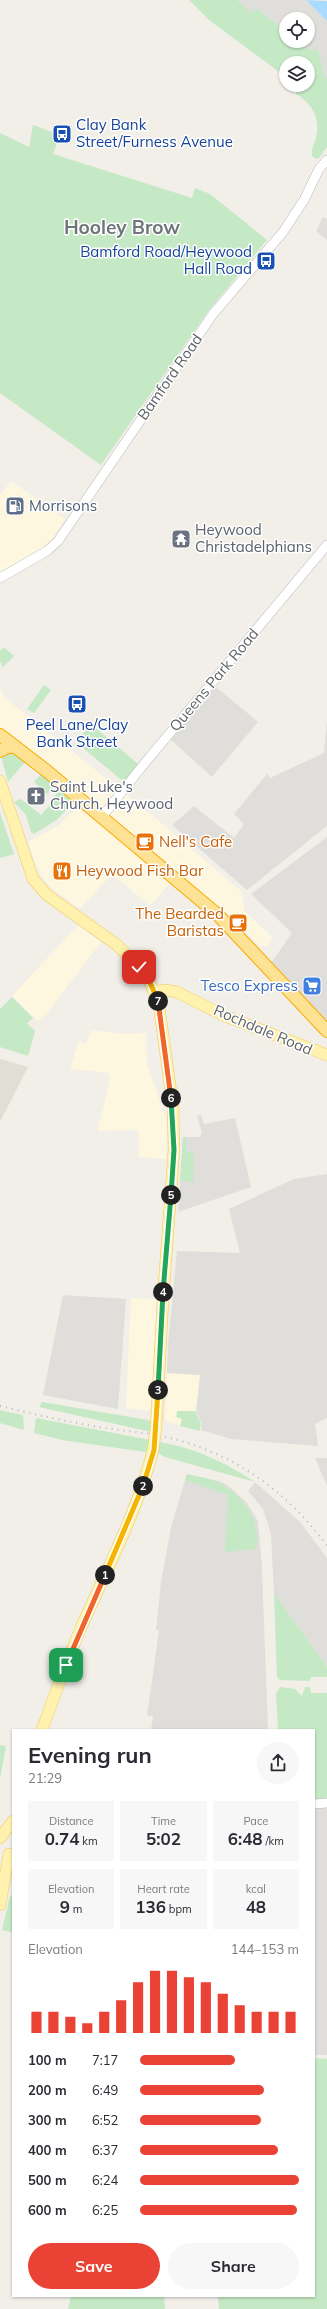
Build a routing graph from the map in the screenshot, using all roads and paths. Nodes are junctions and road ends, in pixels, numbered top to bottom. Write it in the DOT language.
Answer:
graph roads {
  1 [pos="327,160"];
  2 [pos="327,545"];
  3 [pos="0,578"];
  4 [pos="0,735"];
  5 [pos="0,741"];
  6 [pos="16,747"];
  7 [pos="0,751"];
  8 [pos="0,781"];
  9 [pos="102,817"];
  10 [pos="154,992"];
  11 [pos="327,1031"];
  12 [pos="327,1056"];
  13 [pos="42,1729"];
  14 [pos="327,1803"];
  15 [pos="315,1804"];
  16 [pos="12,1822"];
  17 [pos="2,1835"];
  18 [pos="9,1854"];
  19 [pos="0,1905"];
  1 -- 3 [label="street, Bamford Road"];
  2 -- 9 [label="street, Queens Park Road"];
  4 -- 6 [label="highway"];
  5 -- 6 [label="highway"];
  6 -- 7 [label="highway"];
  6 -- 9 [label="highway"];
  8 -- 10 [label="main road"];
  9 -- 11 [label="highway"];
  10 -- 12 [label="main road, Rochdale Road"];
  10 -- 13 [label="main road, bridge"];
  14 -- 15 [label="street"];
  16 -- 17 [label="main road"];
  18 -- 19 [label="main road"];
}
